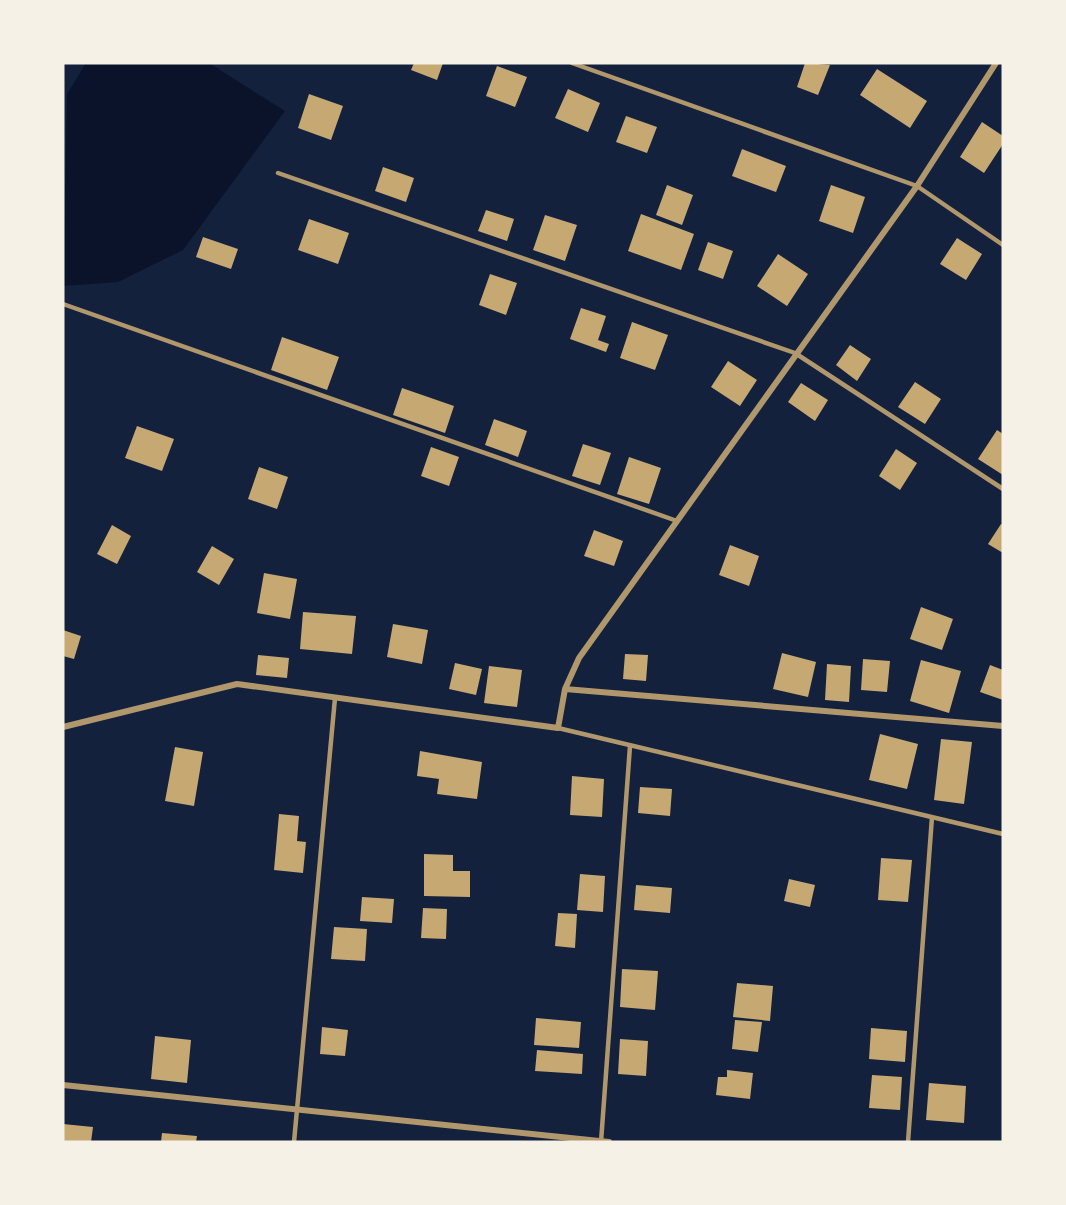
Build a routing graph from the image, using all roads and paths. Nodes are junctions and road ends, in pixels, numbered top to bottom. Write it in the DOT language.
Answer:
graph roads {
  1 [pos="572,63"];
  2 [pos="996,63"];
  3 [pos="278,173"];
  4 [pos="917,186"];
  5 [pos="1003,245"];
  6 [pos="63,304"];
  7 [pos="795,353"];
  8 [pos="1003,489"];
  9 [pos="677,521"];
  10 [pos="565,689"];
  11 [pos="335,698"];
  12 [pos="1003,726"];
  13 [pos="63,728"];
  14 [pos="558,728"];
  15 [pos="630,746"];
  16 [pos="932,817"];
  17 [pos="1003,834"];
  18 [pos="63,1086"];
  19 [pos="297,1109"];
  20 [pos="294,1142"];
  21 [pos="604,1142"];
  22 [pos="908,1142"];
  1 -- 4 [label="lane"];
  2 -- 4 [label="street"];
  3 -- 7 [label="lane"];
  4 -- 5 [label="lane"];
  4 -- 7 [label="street"];
  6 -- 9 [label="lane"];
  7 -- 8 [label="lane"];
  7 -- 9 [label="street"];
  9 -- 10 [label="street"];
  10 -- 12 [label="street"];
  10 -- 14 [label="street"];
  11 -- 13 [label="street"];
  11 -- 14 [label="street"];
  11 -- 19 [label="lane"];
  14 -- 15 [label="lane"];
  15 -- 16 [label="lane"];
  15 -- 21 [label="lane"];
  16 -- 17 [label="lane"];
  16 -- 22 [label="lane"];
  18 -- 19 [label="street"];
  19 -- 20 [label="lane"];
  19 -- 21 [label="street"];
}
